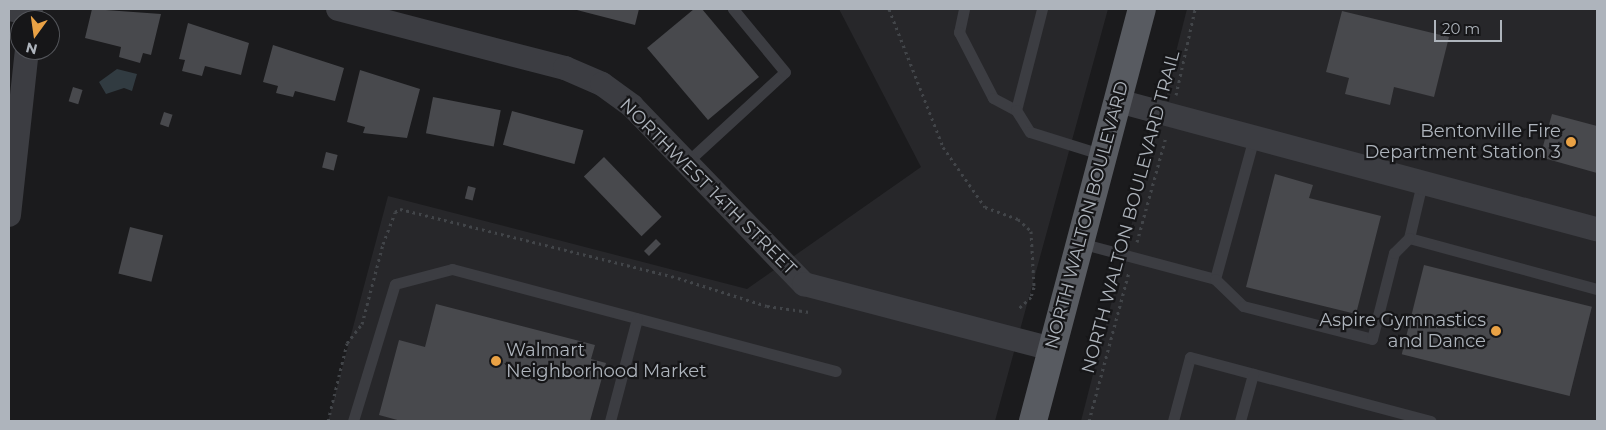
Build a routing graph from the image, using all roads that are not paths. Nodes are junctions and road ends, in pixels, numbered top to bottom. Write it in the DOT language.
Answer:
graph roads {
  1 [pos="338,9"];
  2 [pos="733,9"];
  3 [pos="964,9"];
  4 [pos="1042,9"];
  5 [pos="1142,9"];
  6 [pos="26,60"];
  7 [pos="1118,101"];
  8 [pos="1016,110"];
  9 [pos="1254,137"];
  10 [pos="1104,155"];
  11 [pos="686,162"];
  12 [pos="1422,183"];
  13 [pos="9,215"];
  14 [pos="1597,229"];
  15 [pos="1409,238"];
  16 [pos="1080,243"];
  17 [pos="1216,279"];
  18 [pos="1597,289"];
  19 [pos="637,319"];
  20 [pos="1052,349"];
  21 [pos="836,371"];
  22 [pos="1253,374"];
  23 [pos="354,421"];
  24 [pos="610,421"];
  25 [pos="1032,421"];
  26 [pos="1173,421"];
  27 [pos="1240,421"];
  28 [pos="1431,421"];
  1 -- 11 [label="street, NORTHWEST 14TH STREET"];
  2 -- 11 [label="lane"];
  3 -- 8 [label="lane"];
  4 -- 8 [label="lane"];
  5 -- 7 [label="main road, NORTH WALTON BOULEVARD"];
  6 -- 13 [label="street"];
  7 -- 9 [label="street"];
  7 -- 10 [label="main road, NORTH WALTON BOULEVARD"];
  8 -- 10 [label="lane"];
  9 -- 12 [label="street"];
  9 -- 17 [label="lane"];
  10 -- 16 [label="main road, NORTH WALTON BOULEVARD"];
  11 -- 20 [label="street, NORTHWEST 14TH STREET"];
  12 -- 14 [label="street"];
  12 -- 15 [label="lane"];
  15 -- 17 [label="lane"];
  15 -- 18 [label="lane"];
  16 -- 17 [label="lane"];
  16 -- 20 [label="main road, NORTH WALTON BOULEVARD"];
  19 -- 21 [label="lane"];
  19 -- 23 [label="lane"];
  19 -- 24 [label="lane"];
  20 -- 25 [label="main road, NORTH WALTON BOULEVARD"];
  22 -- 26 [label="lane"];
  22 -- 27 [label="lane"];
  22 -- 28 [label="lane"];
}
